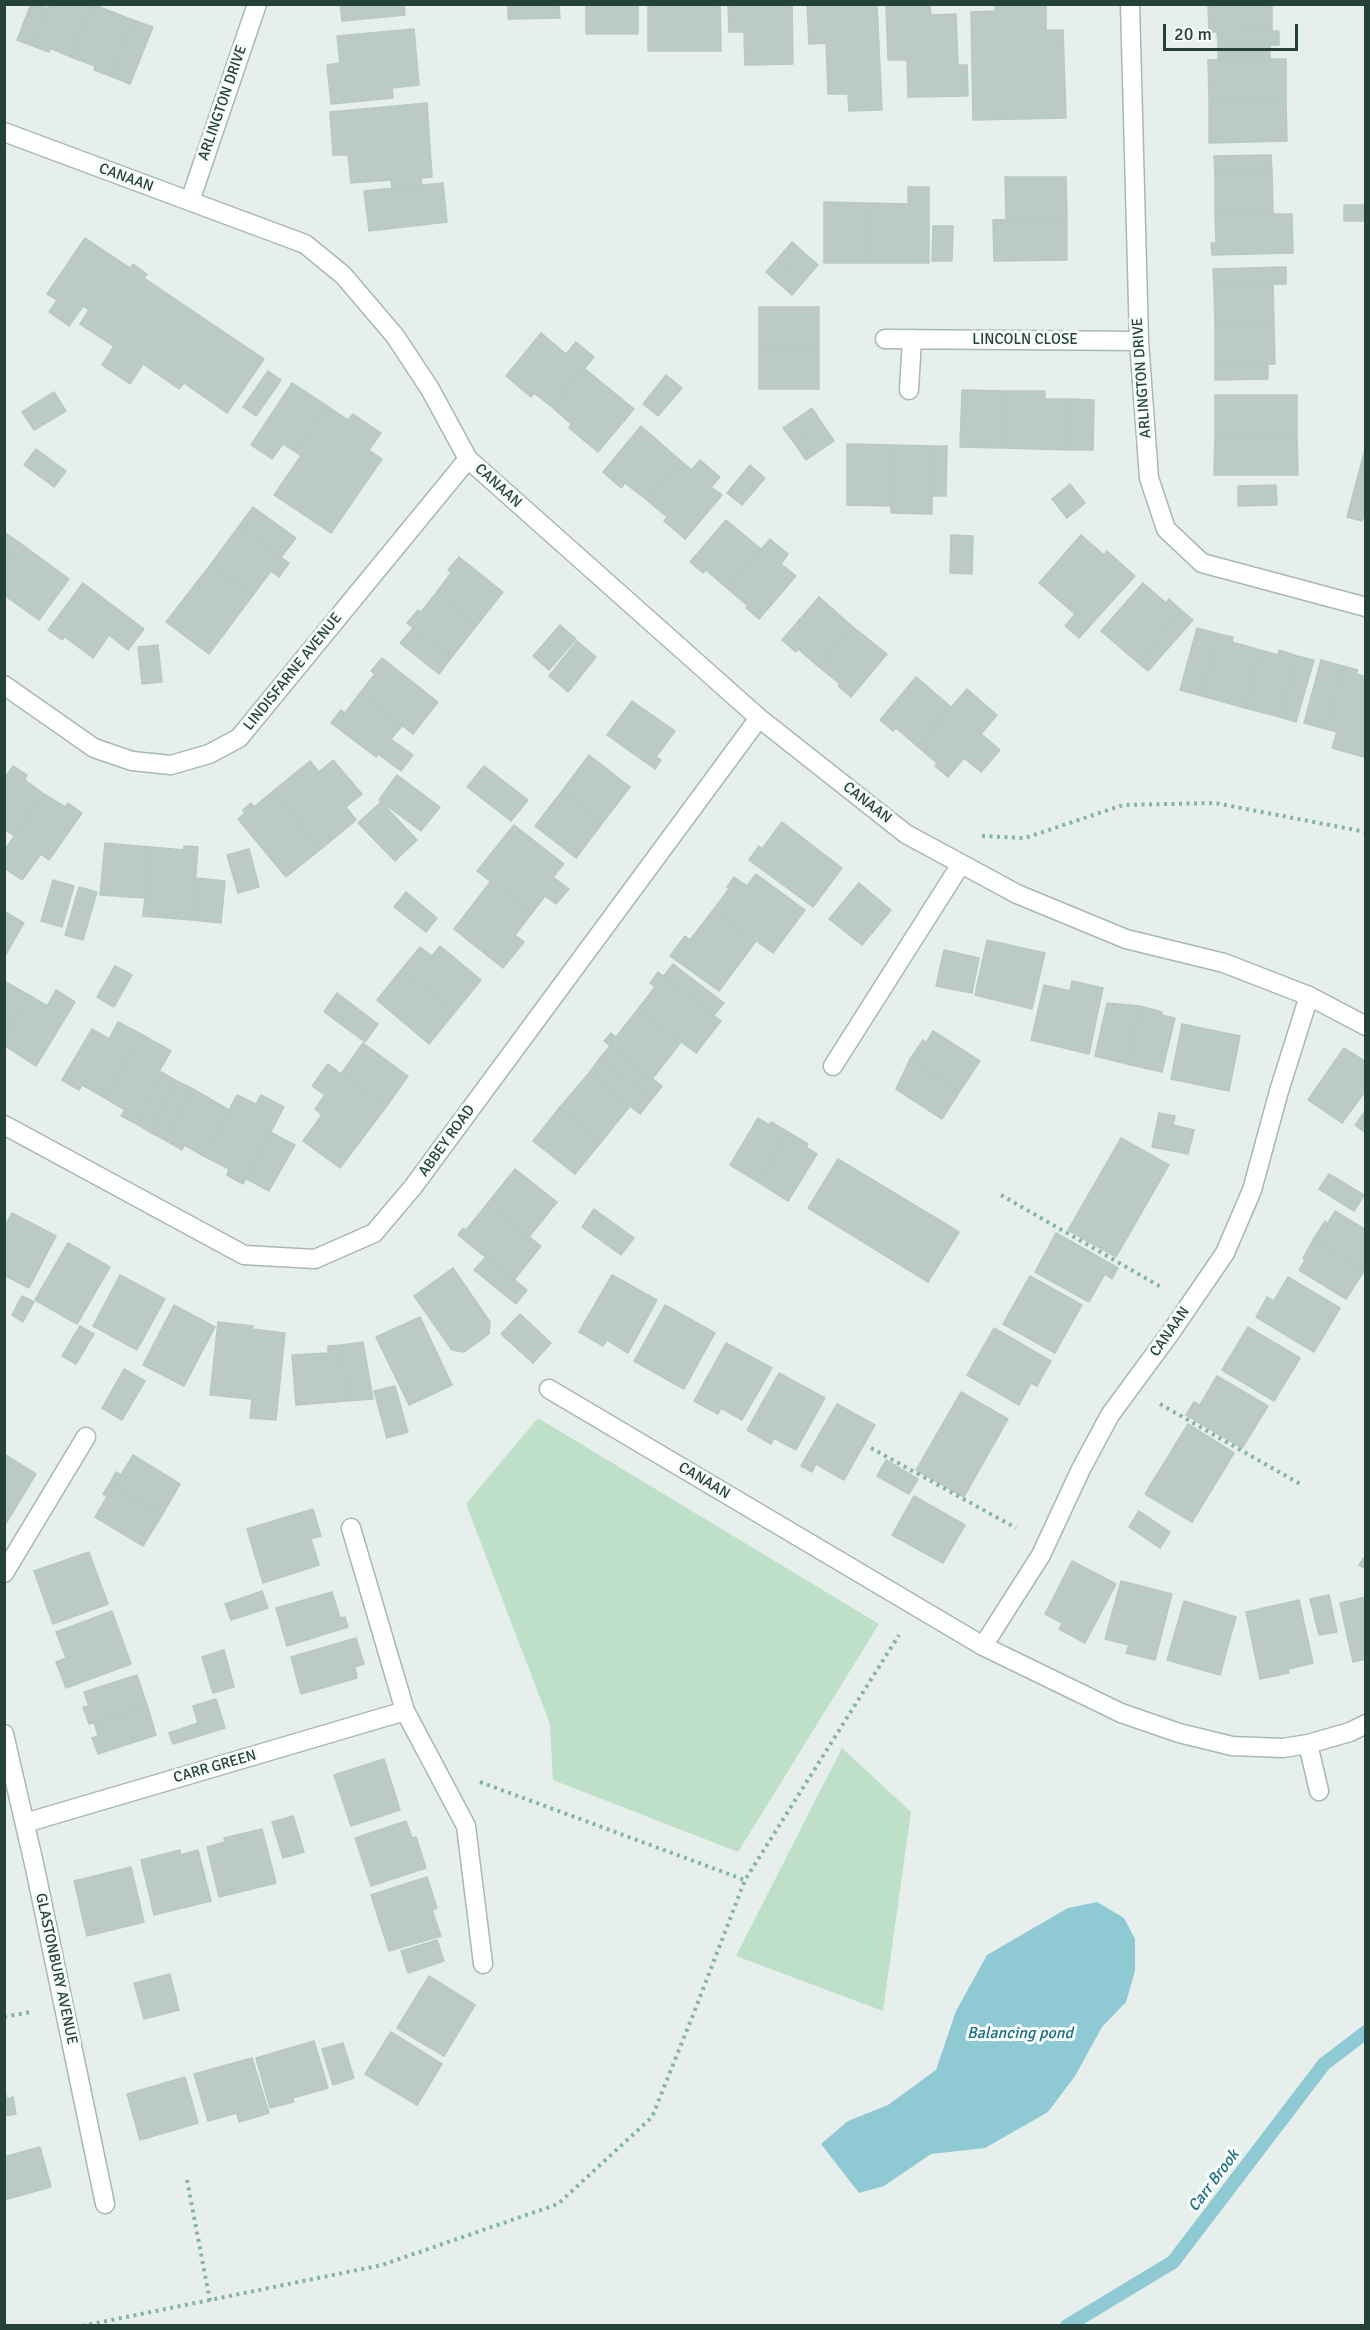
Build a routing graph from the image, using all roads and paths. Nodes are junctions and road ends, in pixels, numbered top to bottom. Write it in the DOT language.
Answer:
graph roads {
  1 [pos="256,4"];
  2 [pos="1130,4"];
  3 [pos="4,132"];
  4 [pos="190,201"];
  5 [pos="885,339"];
  6 [pos="912,339"];
  7 [pos="1138,341"];
  8 [pos="909,390"];
  9 [pos="468,459"];
  10 [pos="1365,607"];
  11 [pos="4,686"];
  12 [pos="759,718"];
  13 [pos="1365,832"];
  14 [pos="978,836"];
  15 [pos="961,864"];
  16 [pos="1309,996"];
  17 [pos="1365,1026"];
  18 [pos="832,1066"];
  19 [pos="4,1125"];
  20 [pos="1001,1195"];
  21 [pos="1190,1304"];
  22 [pos="1130,1387"];
  23 [pos="549,1389"];
  24 [pos="86,1437"];
  25 [pos="871,1448"];
  26 [pos="1302,1485"];
  27 [pos="351,1528"];
  28 [pos="1046,1545"];
  29 [pos="4,1573"];
  30 [pos="917,1607"];
  31 [pos="983,1646"];
  32 [pos="405,1711"];
  33 [pos="1365,1724"];
  34 [pos="4,1734"];
  35 [pos="1308,1744"];
  36 [pos="433,1764"];
  37 [pos="1319,1791"];
  38 [pos="25,1823"];
  39 [pos="745,1880"];
  40 [pos="483,1964"];
  41 [pos="187,2180"];
  42 [pos="105,2204"];
  43 [pos="210,2301"];
  44 [pos="82,2325"];
  1 -- 4 [label="street, ARLINGTON DRIVE"];
  2 -- 7 [label="street, ARLINGTON DRIVE"];
  3 -- 4 [label="street, CANAAN"];
  4 -- 9 [label="street, CANAAN"];
  5 -- 6 [label="street, LINCOLN CLOSE"];
  6 -- 7 [label="street, LINCOLN CLOSE"];
  6 -- 8 [label="street"];
  7 -- 10 [label="street, ARLINGTON DRIVE"];
  9 -- 11 [label="street, LINDISFARNE AVENUE"];
  9 -- 12 [label="street, CANAAN"];
  12 -- 15 [label="street, CANAAN"];
  12 -- 19 [label="street, ABBEY ROAD"];
  13 -- 14 [label="path"];
  15 -- 16 [label="street, CANAAN"];
  15 -- 18 [label="street"];
  16 -- 17 [label="street, CANAAN"];
  16 -- 21 [label="street, CANAAN"];
  20 -- 21 [label="path"];
  21 -- 22 [label="street, CANAAN"];
  22 -- 26 [label="path"];
  22 -- 28 [label="street, CANAAN"];
  23 -- 30 [label="street, CANAAN"];
  24 -- 29 [label="street"];
  25 -- 28 [label="path"];
  27 -- 32 [label="street"];
  28 -- 31 [label="street, CANAAN"];
  30 -- 31 [label="street, CANAAN"];
  30 -- 39 [label="path"];
  31 -- 35 [label="street, CANAAN"];
  32 -- 36 [label="street"];
  32 -- 38 [label="street, CARR GREEN"];
  33 -- 35 [label="street, CANAAN"];
  34 -- 38 [label="street, GLASTONBURY AVENUE"];
  35 -- 37 [label="street"];
  36 -- 39 [label="path"];
  36 -- 40 [label="street"];
  38 -- 42 [label="street, GLASTONBURY AVENUE"];
  39 -- 43 [label="path"];
  41 -- 43 [label="path"];
  43 -- 44 [label="path"];
}
